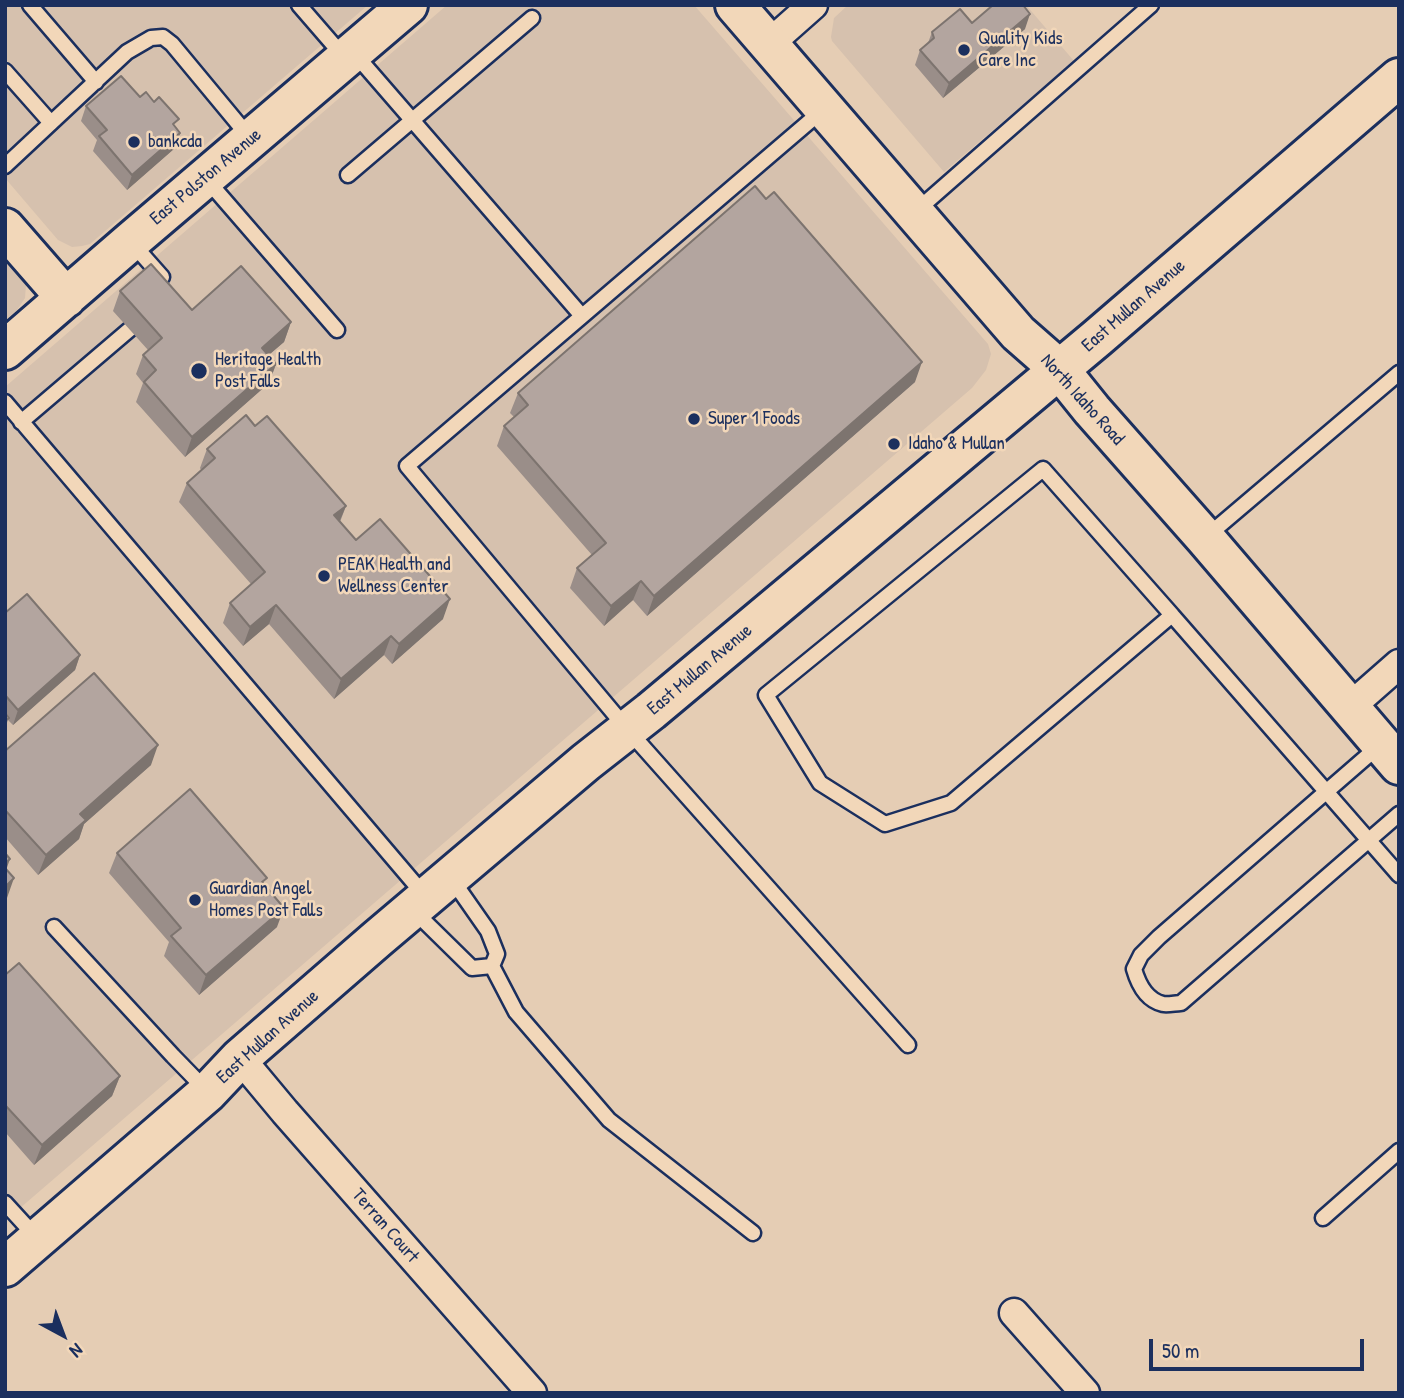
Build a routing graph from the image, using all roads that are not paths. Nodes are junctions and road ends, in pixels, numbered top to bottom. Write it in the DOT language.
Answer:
graph roads {
  1 [pos="30,5"];
  2 [pos="299,5"];
  3 [pos="408,5"];
  4 [pos="735,5"];
  5 [pos="813,5"];
  6 [pos="1151,5"];
  7 [pos="532,18"];
  8 [pos="769,44"];
  9 [pos="349,55"];
  10 [pos="5,71"];
  11 [pos="1399,78"];
  12 [pos="96,82"];
  13 [pos="824,108"];
  14 [pos="412,119"];
  15 [pos="51,123"];
  16 [pos="251,139"];
  17 [pos="5,166"];
  18 [pos="348,175"];
  19 [pos="205,178"];
  20 [pos="914,213"];
  21 [pos="5,228"];
  22 [pos="131,241"];
  23 [pos="169,291"];
  24 [pos="66,298"];
  25 [pos="153,309"];
  26 [pos="582,316"];
  27 [pos="337,330"];
  28 [pos="5,350"];
  29 [pos="1059,369"];
  30 [pos="1399,373"];
  31 [pos="5,402"];
  32 [pos="22,422"];
  33 [pos="1205,538"];
  34 [pos="1172,615"];
  35 [pos="1399,664"];
  36 [pos="1350,708"];
  37 [pos="627,729"];
  38 [pos="1390,754"];
  39 [pos="1326,792"];
  40 [pos="1399,814"];
  41 [pos="1368,840"];
  42 [pos="1399,875"];
  43 [pos="430,894"];
  44 [pos="54,927"];
  45 [pos="492,966"];
  46 [pos="908,1045"];
  47 [pos="240,1058"];
  48 [pos="208,1092"];
  49 [pos="1399,1152"];
  50 [pos="5,1203"];
  51 [pos="1323,1218"];
  52 [pos="753,1233"];
  53 [pos="38,1239"];
  54 [pos="5,1267"];
  55 [pos="1014,1312"];
  56 [pos="532,1393"];
  57 [pos="1084,1393"];
  1 -- 12 [label="lane"];
  2 -- 9 [label="lane"];
  3 -- 9 [label="main road, East Polston Avenue"];
  4 -- 8 [label="main road, North Idaho Road"];
  5 -- 8 [label="street"];
  6 -- 20 [label="lane"];
  7 -- 14 [label="lane"];
  8 -- 13 [label="main road, North Idaho Road"];
  9 -- 14 [label="lane"];
  9 -- 16 [label="main road, East Polston Avenue"];
  10 -- 15 [label="lane"];
  11 -- 29 [label="main road, East Mullan Avenue"];
  12 -- 15 [label="lane"];
  12 -- 16 [label="lane"];
  13 -- 20 [label="main road, North Idaho Road"];
  13 -- 26 [label="lane"];
  14 -- 18 [label="lane"];
  14 -- 26 [label="lane"];
  15 -- 17 [label="lane"];
  16 -- 19 [label="main road, East Polston Avenue"];
  19 -- 22 [label="main road, East Polston Avenue"];
  19 -- 27 [label="lane"];
  20 -- 29 [label="main road, North Idaho Road"];
  21 -- 24 [label="main road"];
  22 -- 23 [label="lane"];
  22 -- 24 [label="main road, East Polston Avenue"];
  24 -- 28 [label="main road, East Polston Avenue"];
  25 -- 32 [label="lane"];
  26 -- 37 [label="lane"];
  29 -- 33 [label="main road, North Idaho Road"];
  29 -- 37 [label="main road, East Mullan Avenue"];
  30 -- 33 [label="lane"];
  31 -- 32 [label="lane"];
  32 -- 43 [label="lane"];
  33 -- 36 [label="main road, North Idaho Road"];
  34 -- 34 [label="lane"];
  34 -- 39 [label="lane"];
  35 -- 36 [label="street"];
  36 -- 38 [label="main road, North Idaho Road"];
  37 -- 43 [label="main road, East Mullan Avenue"];
  37 -- 46 [label="lane"];
  38 -- 39 [label="lane"];
  39 -- 41 [label="lane"];
  39 -- 41 [label="lane"];
  40 -- 41 [label="lane"];
  41 -- 42 [label="lane"];
  43 -- 45 [label="lane"];
  43 -- 45 [label="lane"];
  43 -- 47 [label="main road, East Mullan Avenue"];
  44 -- 48 [label="lane"];
  45 -- 52 [label="lane"];
  47 -- 48 [label="main road, East Mullan Avenue"];
  47 -- 56 [label="street, Terran Court"];
  48 -- 53 [label="main road, East Mullan Avenue"];
  49 -- 51 [label="lane"];
  50 -- 53 [label="lane"];
  53 -- 54 [label="main road, East Mullan Avenue"];
  55 -- 57 [label="street"];
}
